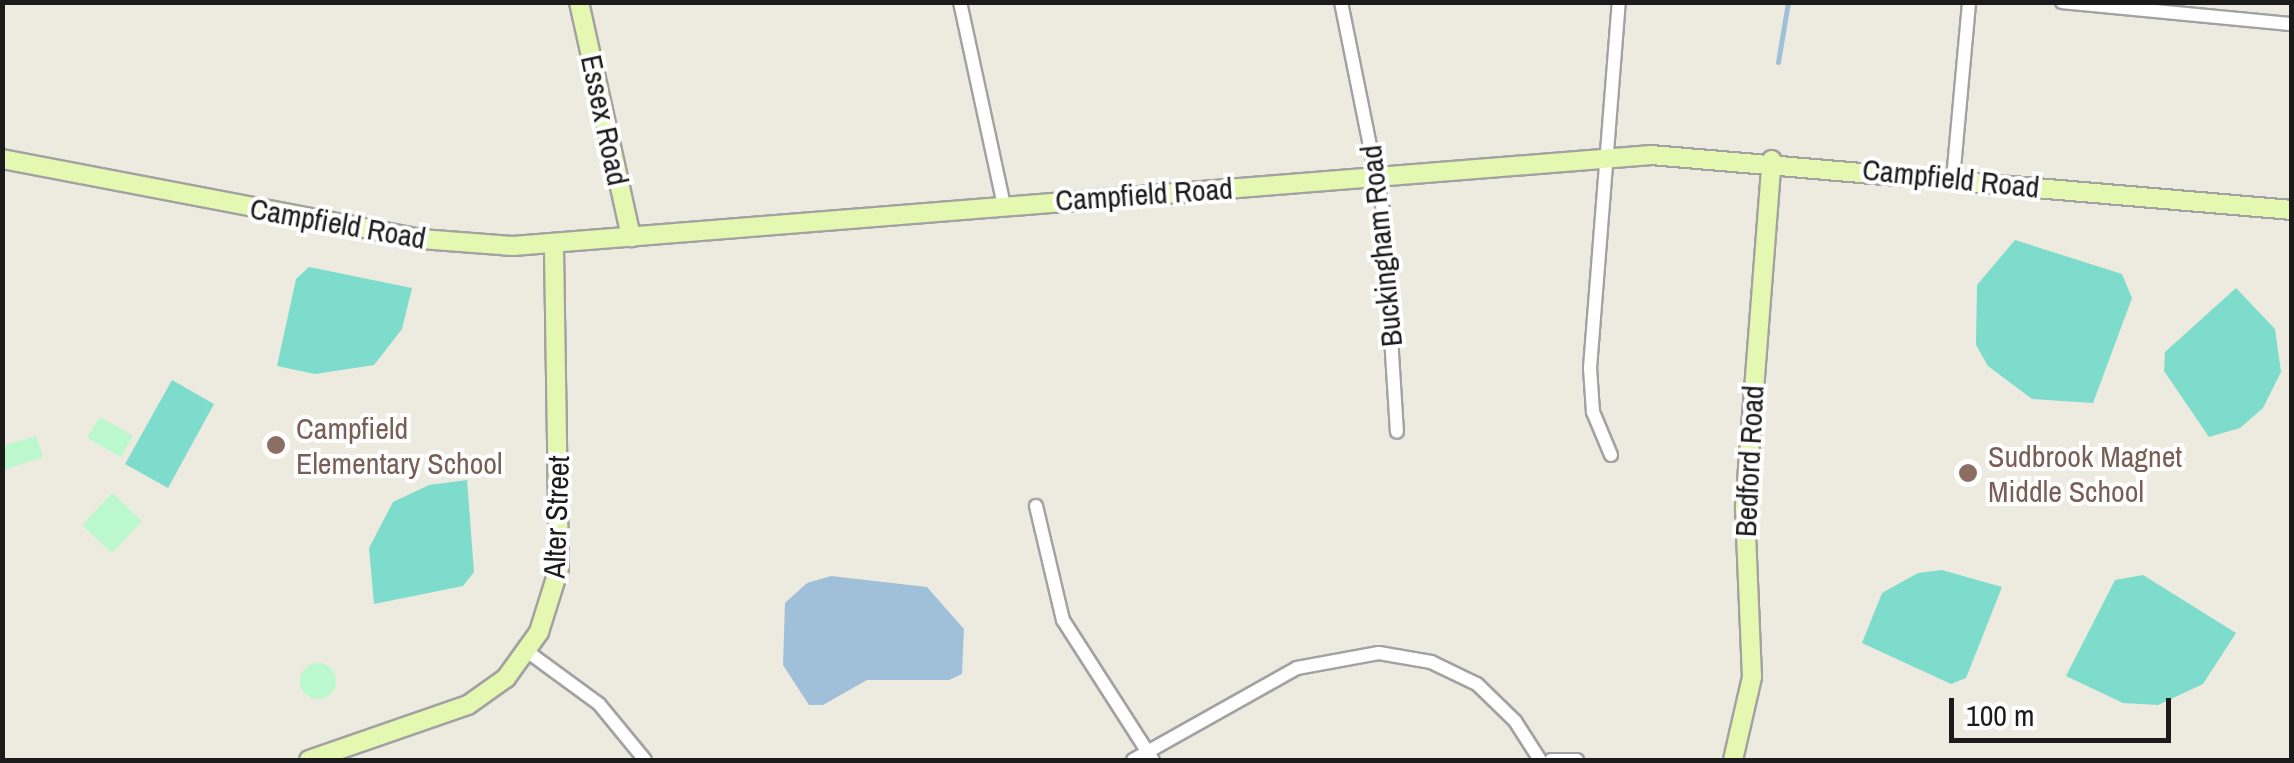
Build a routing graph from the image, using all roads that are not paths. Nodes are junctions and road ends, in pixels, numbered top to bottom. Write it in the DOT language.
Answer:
graph roads {
  1 [pos="580,2"];
  2 [pos="960,2"];
  3 [pos="1341,2"];
  4 [pos="1619,2"];
  5 [pos="1969,2"];
  6 [pos="2062,2"];
  7 [pos="2213,10"];
  8 [pos="2292,24"];
  9 [pos="1605,158"];
  10 [pos="2,159"];
  11 [pos="1772,160"];
  12 [pos="1379,177"];
  13 [pos="1954,178"];
  14 [pos="1004,205"];
  15 [pos="2292,210"];
  16 [pos="631,237"];
  17 [pos="554,247"];
  18 [pos="1397,432"];
  19 [pos="1611,455"];
  20 [pos="1036,506"];
  21 [pos="528,652"];
  22 [pos="1150,757"];
  23 [pos="308,760"];
  24 [pos="646,760"];
  25 [pos="1133,760"];
  26 [pos="1540,760"];
  27 [pos="1550,760"];
  28 [pos="1577,760"];
  29 [pos="1733,760"];
  1 -- 16 [label="street, Essex Road"];
  2 -- 14 [label="street"];
  3 -- 12 [label="street, Buckingham Road"];
  4 -- 9 [label="street"];
  5 -- 13 [label="street"];
  6 -- 7 [label="street"];
  7 -- 8 [label="street"];
  9 -- 11 [label="street, Campfield Road"];
  9 -- 12 [label="street, Campfield Road"];
  9 -- 19 [label="street"];
  10 -- 17 [label="street, Campfield Road"];
  11 -- 13 [label="street, Campfield Road"];
  11 -- 29 [label="street, Bedford Road"];
  12 -- 14 [label="street, Campfield Road"];
  12 -- 18 [label="street, Buckingham Road"];
  13 -- 15 [label="street, Campfield Road"];
  14 -- 16 [label="street, Campfield Road"];
  16 -- 17 [label="street, Campfield Road"];
  17 -- 21 [label="street, Alter Street"];
  20 -- 22 [label="street"];
  21 -- 23 [label="street, Alter Street"];
  21 -- 24 [label="street"];
  22 -- 25 [label="street"];
  22 -- 26 [label="street"];
  27 -- 28 [label="street"];
}
